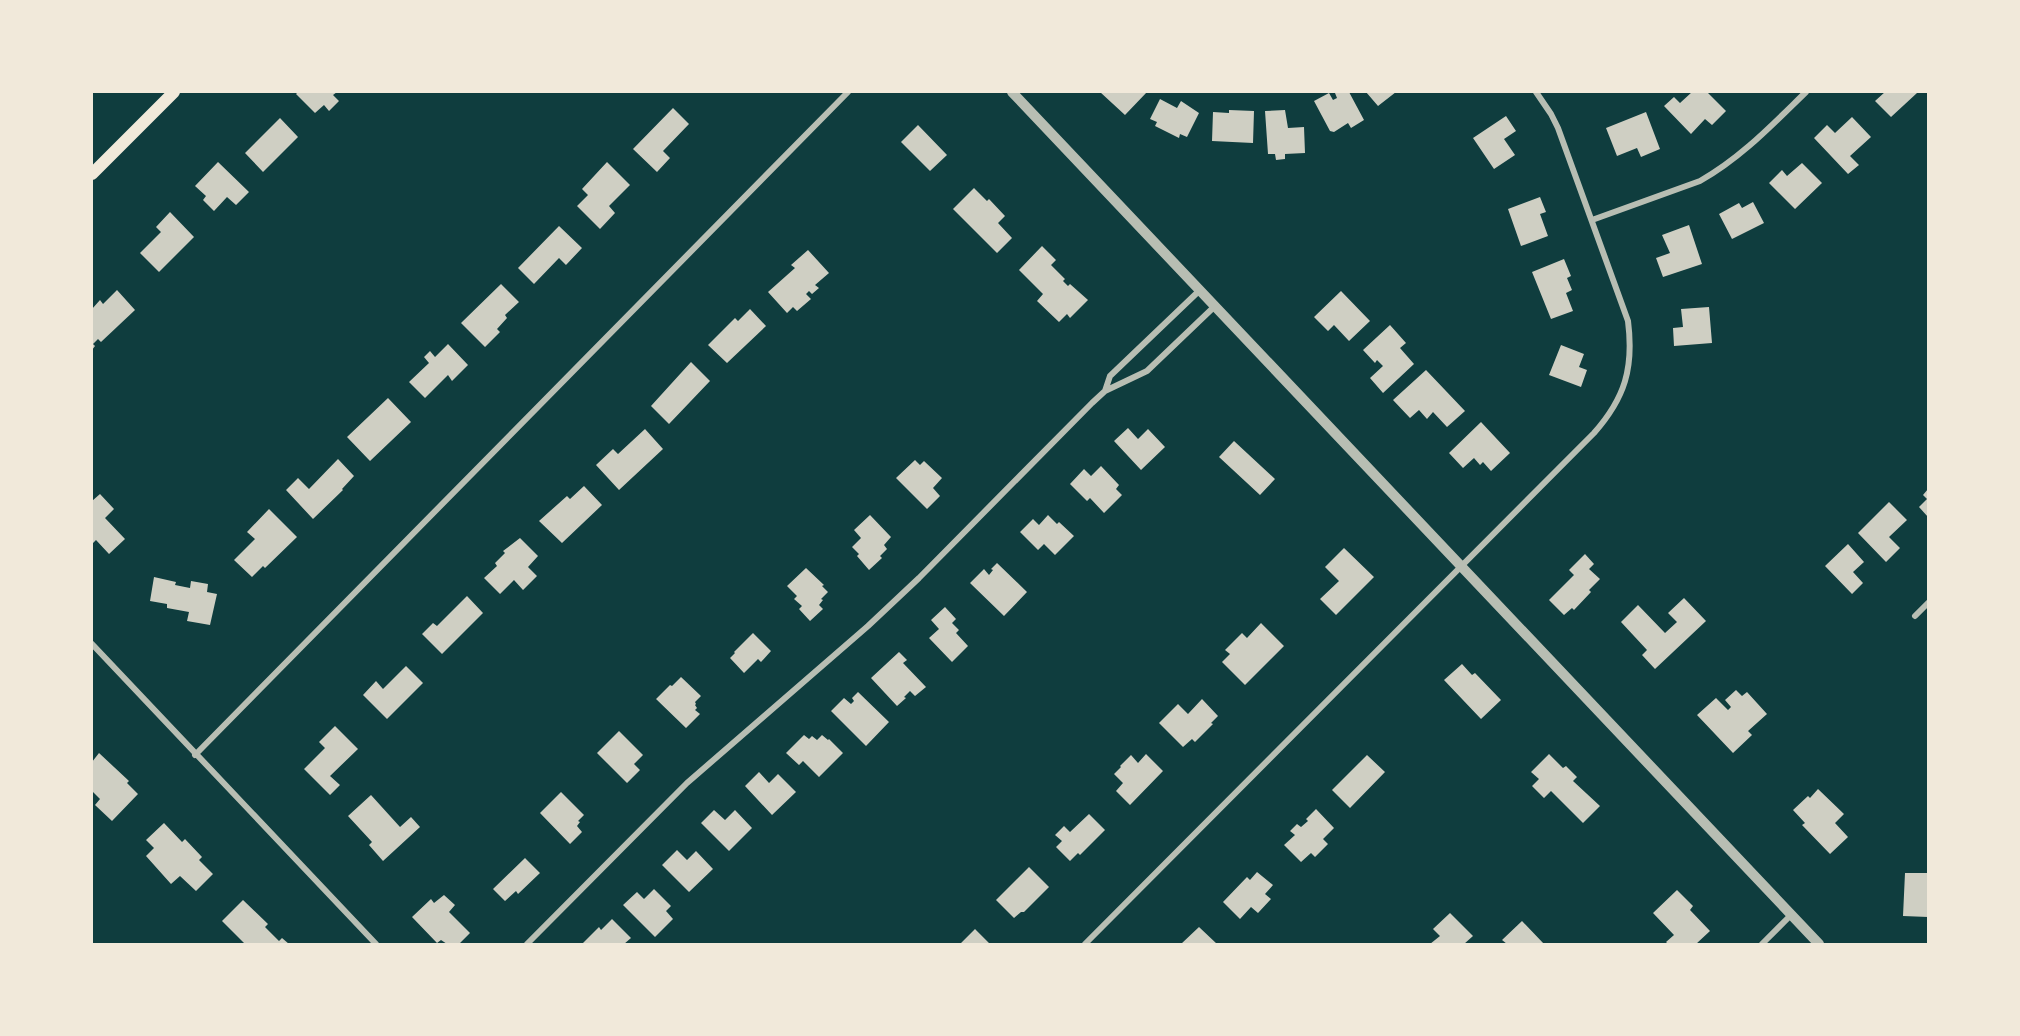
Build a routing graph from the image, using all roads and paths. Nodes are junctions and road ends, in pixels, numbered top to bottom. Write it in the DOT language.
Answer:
graph roads {
  1 [pos="174,92"];
  2 [pos="848,92"];
  3 [pos="1012,92"];
  4 [pos="1536,92"];
  5 [pos="1806,92"];
  6 [pos="92,174"];
  7 [pos="1592,220"];
  8 [pos="1200,290"];
  9 [pos="1215,306"];
  10 [pos="1105,391"];
  11 [pos="1461,567"];
  12 [pos="1929,603"];
  13 [pos="1915,616"];
  14 [pos="92,644"];
  15 [pos="195,755"];
  16 [pos="1791,915"];
  17 [pos="376,945"];
  18 [pos="527,945"];
  19 [pos="1085,945"];
  20 [pos="1762,945"];
  21 [pos="1819,945"];
  1 -- 6 [label="main road"];
  2 -- 15 [label="street"];
  3 -- 8 [label="street"];
  4 -- 7 [label="street"];
  5 -- 7 [label="street"];
  7 -- 11 [label="street"];
  8 -- 9 [label="street"];
  8 -- 10 [label="street"];
  9 -- 10 [label="street"];
  9 -- 11 [label="street"];
  10 -- 18 [label="street"];
  11 -- 16 [label="street"];
  11 -- 19 [label="street"];
  12 -- 13 [label="street"];
  14 -- 15 [label="street"];
  15 -- 17 [label="street"];
  16 -- 20 [label="street"];
  16 -- 21 [label="street"];
}
